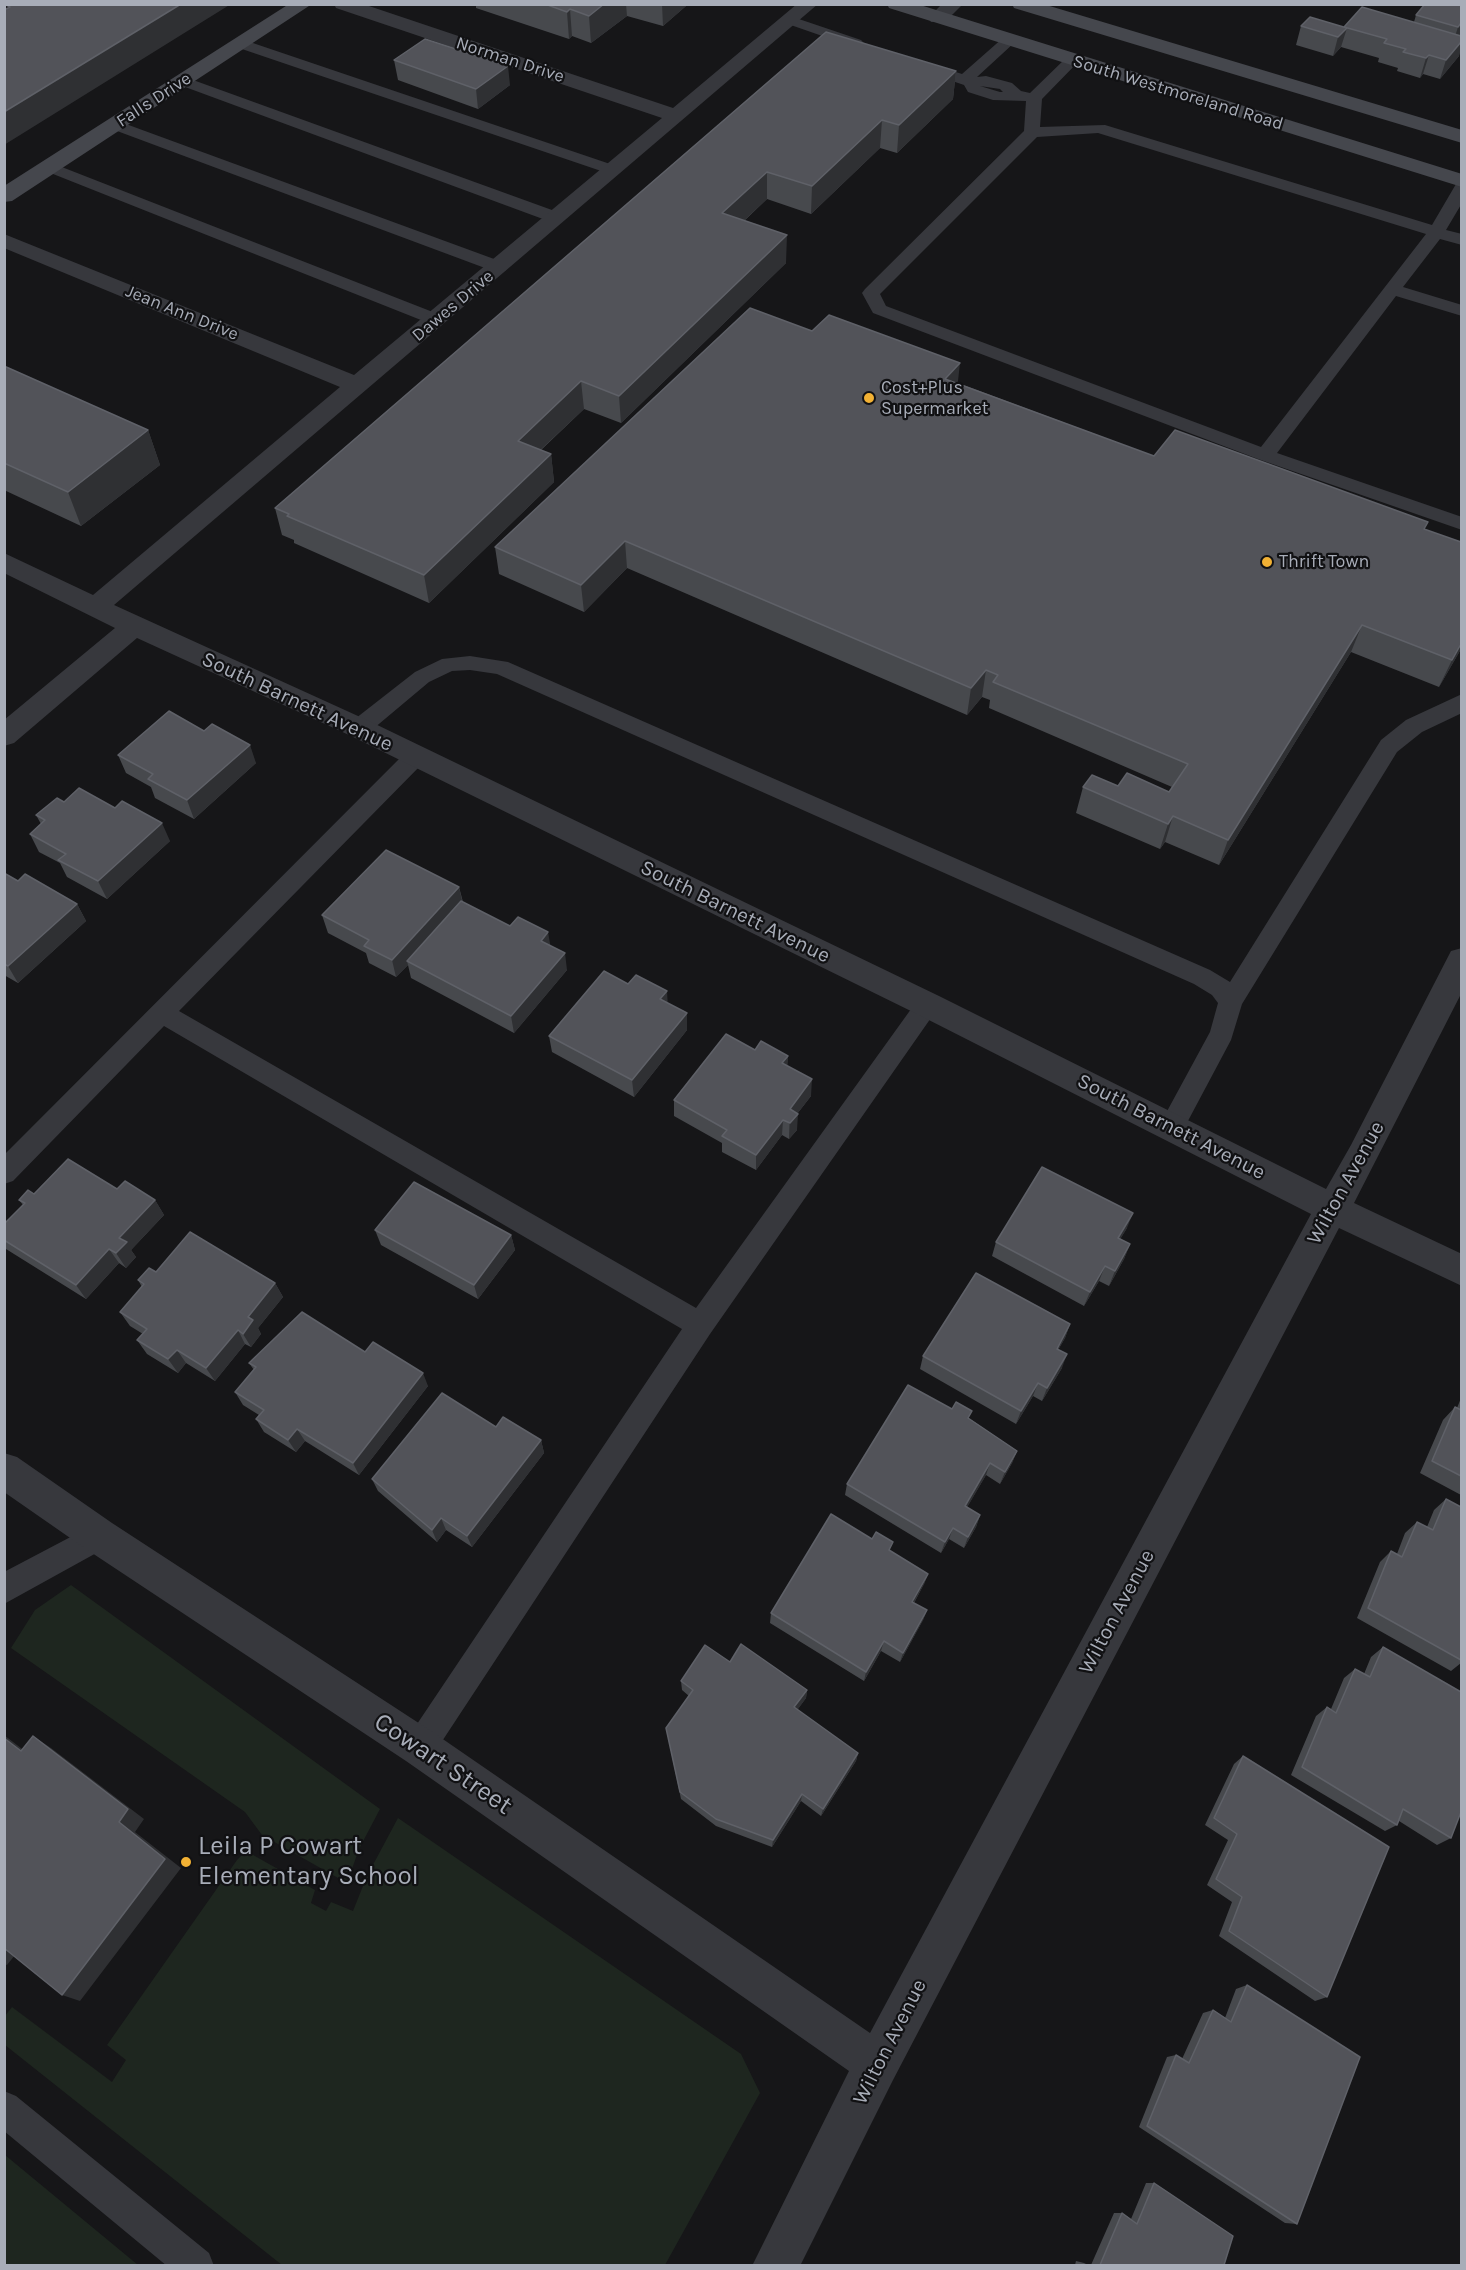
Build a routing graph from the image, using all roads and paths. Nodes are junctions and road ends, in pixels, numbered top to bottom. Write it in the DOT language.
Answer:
graph roads {
  1 [pos="303,4"];
  2 [pos="343,4"];
  3 [pos="809,4"];
  4 [pos="896,4"];
  5 [pos="954,4"];
  6 [pos="1022,4"];
  7 [pos="938,18"];
  8 [pos="790,20"];
  9 [pos="1009,40"];
  10 [pos="241,44"];
  11 [pos="867,47"];
  12 [pos="1072,60"];
  13 [pos="910,62"];
  14 [pos="182,81"];
  15 [pos="967,81"];
  16 [pos="1034,98"];
  17 [pos="677,116"];
  18 [pos="115,125"];
  19 [pos="1032,132"];
  20 [pos="1461,137"];
  21 [pos="49,167"];
  22 [pos="613,170"];
  23 [pos="1461,181"];
  24 [pos="1461,188"];
  25 [pos="4,196"];
  26 [pos="557,218"];
  27 [pos="1436,232"];
  28 [pos="4,240"];
  29 [pos="1461,240"];
  30 [pos="499,267"];
  31 [pos="1392,290"];
  32 [pos="1461,311"];
  33 [pos="437,320"];
  34 [pos="359,386"];
  35 [pos="1265,455"];
  36 [pos="1461,524"];
  37 [pos="4,562"];
  38 [pos="95,607"];
  39 [pos="134,626"];
  40 [pos="1461,700"];
  41 [pos="359,728"];
  42 [pos="4,736"];
  43 [pos="415,757"];
  44 [pos="1461,960"];
  45 [pos="1230,1002"];
  46 [pos="928,1005"];
  47 [pos="162,1013"];
  48 [pos="1172,1126"];
  49 [pos="4,1173"];
  50 [pos="1332,1209"];
  51 [pos="1461,1271"];
  52 [pos="700,1325"];
  53 [pos="4,1470"];
  54 [pos="99,1536"];
  55 [pos="4,1589"];
  56 [pos="420,1748"];
  57 [pos="878,2064"];
  58 [pos="4,2108"];
  59 [pos="196,2265"];
  60 [pos="775,2265"];
  1 -- 10 [label="main road, Falls Drive"];
  2 -- 17 [label="street, Norman Drive"];
  3 -- 8 [label="street, Dawes Drive"];
  4 -- 7 [label="main road, South Westmoreland Road"];
  5 -- 7 [label="street"];
  6 -- 20 [label="main road, South Westmoreland Road"];
  7 -- 9 [label="main road, South Westmoreland Road"];
  8 -- 11 [label="lane"];
  8 -- 17 [label="street, Dawes Drive"];
  9 -- 12 [label="main road, South Westmoreland Road"];
  9 -- 15 [label="lane"];
  10 -- 14 [label="main road, Falls Drive"];
  10 -- 22 [label="lane"];
  12 -- 16 [label="lane"];
  12 -- 23 [label="main road, South Westmoreland Road"];
  13 -- 15 [label="lane"];
  14 -- 18 [label="main road, Falls Drive"];
  14 -- 26 [label="lane"];
  15 -- 16 [label="lane"];
  16 -- 19 [label="lane"];
  17 -- 22 [label="street, Dawes Drive"];
  18 -- 21 [label="main road, Falls Drive"];
  18 -- 30 [label="lane"];
  19 -- 27 [label="lane"];
  19 -- 35 [label="lane"];
  21 -- 25 [label="main road, Falls Drive"];
  21 -- 33 [label="lane"];
  22 -- 26 [label="street, Dawes Drive"];
  24 -- 27 [label="lane"];
  26 -- 30 [label="street, Dawes Drive"];
  27 -- 29 [label="lane"];
  27 -- 31 [label="lane"];
  28 -- 34 [label="street, Jean Ann Drive"];
  30 -- 33 [label="street, Dawes Drive"];
  31 -- 32 [label="lane"];
  31 -- 35 [label="lane"];
  33 -- 34 [label="street, Dawes Drive"];
  34 -- 38 [label="street, Dawes Drive"];
  35 -- 36 [label="lane"];
  37 -- 38 [label="street, South Barnett Avenue"];
  38 -- 39 [label="street, South Barnett Avenue"];
  39 -- 41 [label="street, South Barnett Avenue"];
  39 -- 42 [label="street"];
  40 -- 45 [label="lane"];
  41 -- 43 [label="street, South Barnett Avenue"];
  41 -- 45 [label="lane"];
  43 -- 46 [label="street, South Barnett Avenue"];
  43 -- 47 [label="lane"];
  44 -- 50 [label="street, Wilton Avenue"];
  45 -- 48 [label="lane"];
  46 -- 48 [label="street, South Barnett Avenue"];
  46 -- 52 [label="lane"];
  47 -- 49 [label="lane"];
  47 -- 52 [label="lane"];
  48 -- 50 [label="street, South Barnett Avenue"];
  50 -- 51 [label="street, South Barnett Avenue"];
  50 -- 57 [label="street, Wilton Avenue"];
  52 -- 56 [label="lane"];
  53 -- 54 [label="street, Cowart Street"];
  54 -- 55 [label="lane"];
  54 -- 56 [label="street, Cowart Street"];
  56 -- 57 [label="street, Cowart Street"];
  57 -- 60 [label="street, Wilton Avenue"];
  58 -- 59 [label="lane"];
}
